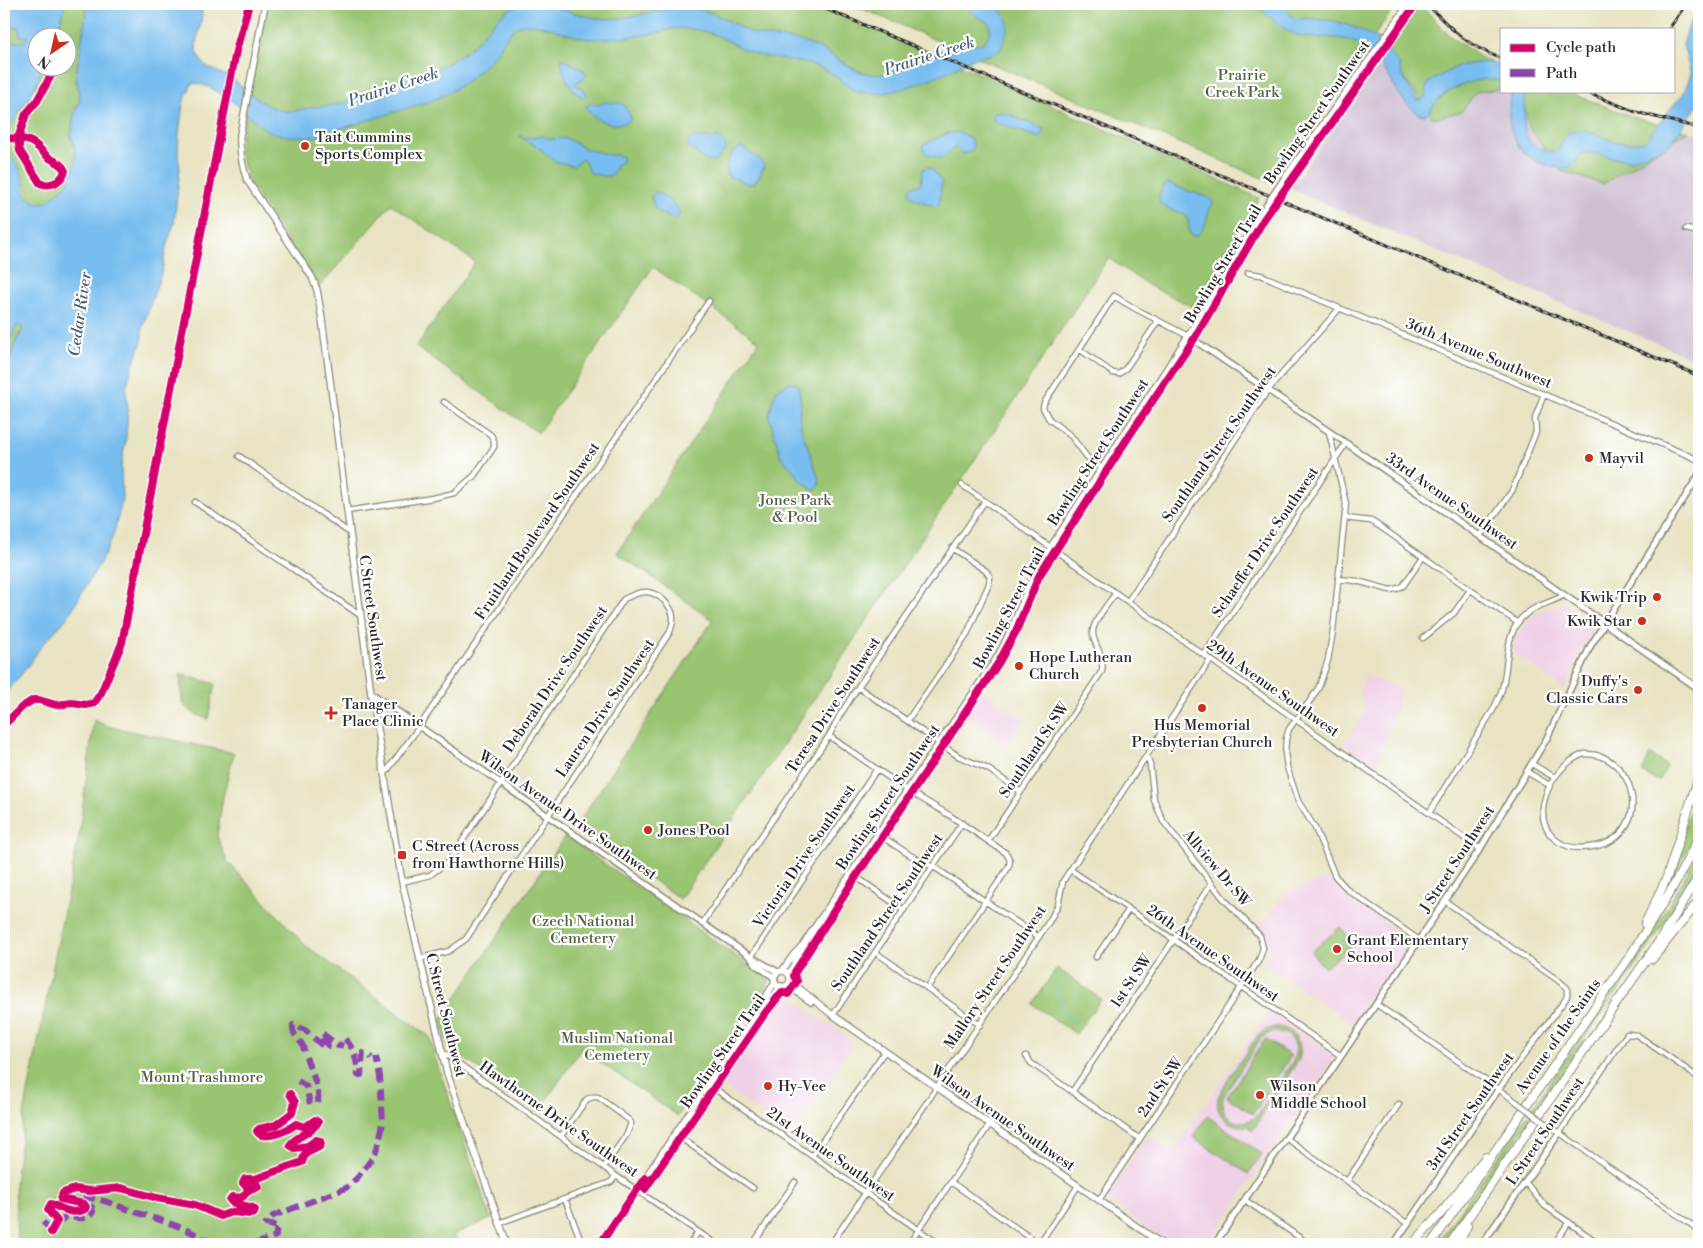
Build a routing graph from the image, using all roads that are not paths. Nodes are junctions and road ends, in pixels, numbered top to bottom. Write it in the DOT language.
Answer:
graph roads {
  1 [pos="265,4"];
  2 [pos="1409,4"];
  3 [pos="1686,229"];
  4 [pos="1699,232"];
  5 [pos="1248,273"];
  6 [pos="709,301"];
  7 [pos="1339,309"];
  8 [pos="1158,321"];
  9 [pos="1188,336"];
  10 [pos="1079,349"];
  11 [pos="1268,390"];
  12 [pos="1544,394"];
  13 [pos="444,402"];
  14 [pos="1329,432"];
  15 [pos="1346,443"];
  16 [pos="239,456"];
  17 [pos="1336,458"];
  18 [pos="1699,460"];
  19 [pos="1103,469"];
  20 [pos="1699,475"];
  21 [pos="962,485"];
  22 [pos="985,500"];
  23 [pos="195,502"];
  24 [pos="347,511"];
  25 [pos="1345,518"];
  26 [pos="350,533"];
  27 [pos="1480,536"];
  28 [pos="1051,547"];
  29 [pos="952,548"];
  30 [pos="1423,557"];
  31 [pos="1338,579"];
  32 [pos="1470,590"];
  33 [pos="1116,593"];
  34 [pos="1564,596"];
  35 [pos="659,597"];
  36 [pos="1128,601"];
  37 [pos="360,615"];
  38 [pos="1518,623"];
  39 [pos="1605,623"];
  40 [pos="1423,638"];
  41 [pos="1204,655"];
  42 [pos="1211,659"];
  43 [pos="858,688"];
  44 [pos="1699,689"];
  45 [pos="371,693"];
  46 [pos="1296,719"];
  47 [pos="907,721"];
  48 [pos="419,727"];
  49 [pos="829,736"];
  50 [pos="939,743"];
  51 [pos="1147,756"];
  52 [pos="1532,764"];
  53 [pos="877,769"];
  54 [pos="1528,772"];
  55 [pos="384,775"];
  56 [pos="1699,776"];
  57 [pos="1554,777"];
  58 [pos="501,784"];
  59 [pos="1550,785"];
  60 [pos="907,790"];
  61 [pos="1021,792"];
  62 [pos="1429,813"];
  63 [pos="548,816"];
  64 [pos="962,823"];
  65 [pos="878,834"];
  66 [pos="1699,838"];
  67 [pos="988,841"];
  68 [pos="1480,849"];
  69 [pos="933,866"];
  70 [pos="1071,870"];
  71 [pos="852,874"];
  72 [pos="1699,876"];
  73 [pos="402,882"];
  74 [pos="1211,884"];
  75 [pos="986,901"];
  76 [pos="1699,901"];
  77 [pos="1445,902"];
  78 [pos="904,910"];
  79 [pos="1129,910"];
  80 [pos="702,924"];
  81 [pos="1039,937"];
  82 [pos="1174,940"];
  83 [pos="1419,940"];
  84 [pos="802,946"];
  85 [pos="875,952"];
  86 [pos="751,957"];
  87 [pos="1096,957"];
  88 [pos="419,959"];
  89 [pos="1628,959"];
  90 [pos="778,976"];
  91 [pos="789,977"];
  92 [pos="783,986"];
  93 [pos="1242,987"];
  94 [pos="927,988"];
  95 [pos="1617,1001"];
  96 [pos="1376,1004"];
  97 [pos="758,1012"];
  98 [pos="832,1014"];
  99 [pos="980,1025"];
  100 [pos="441,1050"];
  101 [pos="886,1051"];
  102 [pos="1026,1056"];
  103 [pos="1341,1056"];
  104 [pos="1699,1078"];
  105 [pos="708,1084"];
  106 [pos="937,1087"];
  107 [pos="1498,1090"];
  108 [pos="1072,1092"];
  109 [pos="1399,1104"];
  110 [pos="990,1124"];
  111 [pos="1560,1132"];
  112 [pos="675,1134"];
  113 [pos="561,1136"];
  114 [pos="1286,1138"];
  115 [pos="1505,1138"];
  116 [pos="1140,1139"];
  117 [pos="812,1156"];
  118 [pos="604,1167"];
  119 [pos="616,1176"];
  120 [pos="1347,1181"];
  121 [pos="795,1182"];
  122 [pos="951,1182"];
  123 [pos="1525,1182"];
  124 [pos="1078,1186"];
  125 [pos="753,1188"];
  126 [pos="638,1190"];
  127 [pos="866,1193"];
  128 [pos="1483,1197"];
  129 [pos="565,1199"];
  130 [pos="1099,1200"];
  131 [pos="1245,1200"];
  132 [pos="1569,1222"];
  133 [pos="499,1223"];
  134 [pos="1408,1224"];
  135 [pos="918,1230"];
  136 [pos="1699,1230"];
  137 [pos="698,1232"];
  138 [pos="508,1244"];
  139 [pos="582,1244"];
  140 [pos="600,1244"];
  141 [pos="690,1244"];
  142 [pos="716,1244"];
  143 [pos="753,1244"];
  144 [pos="831,1244"];
  145 [pos="909,1244"];
  146 [pos="939,1244"];
  147 [pos="1039,1244"];
  148 [pos="1162,1244"];
  149 [pos="1215,1244"];
  150 [pos="1309,1244"];
  151 [pos="1394,1244"];
  152 [pos="1413,1244"];
  153 [pos="1431,1244"];
  154 [pos="1450,1244"];
  155 [pos="1458,1244"];
  156 [pos="1482,1244"];
  157 [pos="1554,1244"];
  158 [pos="1600,1244"];
  1 -- 24 [label="main road, C Street Southwest"];
  2 -- 9 [label="main road, Bowling Street Southwest, bridge"];
  3 -- 4 [label="street"];
  5 -- 7 [label="street, 36th Avenue Southwest"];
  6 -- 48 [label="street, Fruitland Boulevard Southwest"];
  7 -- 11 [label="street, Southland Street Southwest"];
  7 -- 12 [label="street, 36th Avenue Southwest"];
  8 -- 9 [label="street"];
  8 -- 10 [label="street"];
  8 -- 10 [label="street"];
  9 -- 11 [label="street, 33rd Avenue Southwest"];
  9 -- 19 [label="main road, Bowling Street Southwest"];
  10 -- 19 [label="street"];
  11 -- 14 [label="street, 33rd Avenue Southwest"];
  11 -- 36 [label="street, Southland Street Southwest"];
  12 -- 18 [label="street, 36th Avenue Southwest"];
  12 -- 27 [label="street"];
  13 -- 24 [label="street"];
  14 -- 15 [label="street, 33rd Avenue Southwest"];
  14 -- 17 [label="street"];
  15 -- 17 [label="street, Schaeffer Drive Southwest"];
  15 -- 27 [label="street, 33rd Avenue Southwest"];
  16 -- 26 [label="street"];
  17 -- 25 [label="street"];
  17 -- 41 [label="street, Schaeffer Drive Southwest"];
  19 -- 28 [label="main road, Bowling Street Southwest"];
  20 -- 39 [label="street, J Street Southwest"];
  21 -- 22 [label="street, 29th Avenue Southwest"];
  22 -- 28 [label="street, 29th Avenue Southwest"];
  22 -- 29 [label="street, Teresa Drive Southwest"];
  23 -- 37 [label="street"];
  24 -- 26 [label="main road, C Street Southwest"];
  25 -- 30 [label="street"];
  25 -- 31 [label="street"];
  26 -- 37 [label="main road, C Street Southwest"];
  27 -- 34 [label="street, 33rd Avenue Southwest"];
  28 -- 33 [label="street, 29th Avenue Southwest"];
  28 -- 50 [label="main road, Bowling Street Southwest"];
  29 -- 43 [label="street, Teresa Drive Southwest"];
  29 -- 47 [label="street"];
  30 -- 31 [label="street"];
  30 -- 32 [label="street"];
  31 -- 46 [label="street"];
  32 -- 38 [label="street"];
  32 -- 40 [label="street"];
  33 -- 36 [label="street, 29th Avenue Southwest"];
  33 -- 61 [label="street, Southland St SW"];
  34 -- 38 [label="street"];
  34 -- 39 [label="street, 33rd Avenue Southwest"];
  35 -- 58 [label="street, Deborah Drive Southwest"];
  35 -- 63 [label="street, Lauren Drive Southwest"];
  36 -- 41 [label="street, 29th Avenue Southwest"];
  37 -- 45 [label="main road, C Street Southwest"];
  38 -- 62 [label="street"];
  39 -- 44 [label="street, 33rd Avenue Southwest"];
  39 -- 52 [label="street, J Street Southwest"];
  41 -- 42 [label="street, 29th Avenue Southwest"];
  42 -- 46 [label="street, 29th Avenue Southwest"];
  42 -- 51 [label="street"];
  43 -- 47 [label="street"];
  43 -- 49 [label="street, Teresa Drive Southwest"];
  45 -- 48 [label="street, Wilson Avenue Drive Southwest"];
  45 -- 55 [label="main road, C Street Southwest"];
  46 -- 62 [label="street, 29th Avenue Southwest"];
  46 -- 83 [label="street"];
  47 -- 50 [label="street"];
  48 -- 55 [label="street, Fruitland Boulevard Southwest"];
  48 -- 58 [label="street, Wilson Avenue Drive Southwest"];
  49 -- 53 [label="street"];
  49 -- 80 [label="street, Teresa Drive Southwest"];
  50 -- 60 [label="main road, Bowling Street Southwest"];
  50 -- 61 [label="street"];
  51 -- 70 [label="street"];
  51 -- 74 [label="street, Allview Dr SW"];
  52 -- 54 [label="street, J Street Southwest"];
  52 -- 57 [label="street"];
  53 -- 60 [label="street"];
  53 -- 86 [label="street, Victoria Drive Southwest"];
  54 -- 59 [label="street"];
  54 -- 68 [label="street, J Street Southwest"];
  55 -- 73 [label="main road, C Street Southwest"];
  56 -- 89 [label="highway"];
  57 -- 59 [label="street"];
  57 -- 59 [label="street"];
  58 -- 63 [label="street, Wilson Avenue Drive Southwest"];
  58 -- 73 [label="street, Deborah Drive Southwest"];
  60 -- 64 [label="street"];
  60 -- 65 [label="main road, Bowling Street Southwest"];
  61 -- 67 [label="street, Southland St SW"];
  62 -- 68 [label="street, 29th Avenue Southwest"];
  63 -- 80 [label="street, Wilson Avenue Drive Southwest"];
  63 -- 88 [label="street, Lauren Drive Southwest"];
  64 -- 67 [label="street"];
  64 -- 69 [label="street, Southland Street Southwest"];
  65 -- 69 [label="street"];
  65 -- 71 [label="main road, Bowling Street Southwest"];
  66 -- 89 [label="highway, Avenue of the Saints"];
  67 -- 75 [label="street"];
  68 -- 77 [label="street, J Street Southwest"];
  69 -- 75 [label="street"];
  69 -- 78 [label="street, Southland Street Southwest"];
  70 -- 79 [label="street, 26th Avenue Southwest"];
  70 -- 81 [label="street, Mallory Street Southwest"];
  71 -- 78 [label="street"];
  71 -- 84 [label="main road, Bowling Street Southwest"];
  72 -- 95 [label="highway, Avenue of the Saints"];
  73 -- 88 [label="main road, C Street Southwest"];
  74 -- 82 [label="street, 1st St SW"];
  74 -- 93 [label="street, Allview Dr SW"];
  75 -- 81 [label="street"];
  75 -- 94 [label="street"];
  76 -- 95 [label="highway"];
  77 -- 83 [label="street, J Street Southwest"];
  77 -- 107 [label="street, 3rd Street Southwest"];
  78 -- 85 [label="street, Southland Street Southwest"];
  79 -- 82 [label="street, 26th Avenue Southwest"];
  79 -- 87 [label="street"];
  80 -- 86 [label="street, Wilson Avenue Drive Southwest"];
  81 -- 99 [label="street, Mallory Street Southwest"];
  82 -- 93 [label="street, 26th Avenue Southwest"];
  82 -- 108 [label="street, 1st St SW"];
  83 -- 96 [label="street, J Street Southwest"];
  84 -- 90 [label="main road, Bowling Street Southwest"];
  84 -- 91 [label="main road, Bowling Street Southwest"];
  85 -- 94 [label="street"];
  85 -- 98 [label="street, Southland Street Southwest"];
  86 -- 90 [label="street, Wilson Avenue Drive Southwest"];
  88 -- 100 [label="main road, C Street Southwest"];
  89 -- 115 [label="highway, Avenue of the Saints"];
  90 -- 91 [label="main road, Wilson Avenue Southwest"];
  90 -- 92 [label="main road, Wilson Avenue Southwest"];
  90 -- 97 [label="main road, Bowling Street Southwest"];
  91 -- 92 [label="main road, Bowling Street Southwest"];
  91 -- 98 [label="main road, Wilson Avenue Southwest"];
  92 -- 97 [label="main road, Bowling Street Southwest"];
  92 -- 98 [label="main road, Wilson Avenue Southwest"];
  93 -- 103 [label="street, 26th Avenue Southwest"];
  93 -- 116 [label="street, 2nd St SW"];
  94 -- 99 [label="street"];
  95 -- 128 [label="highway, Avenue of the Saints"];
  96 -- 103 [label="street, J Street Southwest"];
  96 -- 107 [label="street"];
  97 -- 105 [label="main road, Bowling Street Southwest"];
  98 -- 101 [label="main road, Wilson Avenue Southwest"];
  99 -- 106 [label="street, Mallory Street Southwest"];
  100 -- 113 [label="street, Hawthorne Drive Southwest"];
  100 -- 133 [label="main road, C Street Southwest"];
  101 -- 106 [label="main road, Wilson Avenue Southwest"];
  101 -- 117 [label="street"];
  102 -- 108 [label="street"];
  103 -- 114 [label="street, J Street Southwest"];
  104 -- 111 [label="street, L Street Southwest"];
  105 -- 112 [label="main road, Bowling Street Southwest"];
  105 -- 117 [label="street, 21st Avenue Southwest"];
  106 -- 110 [label="main road, Wilson Avenue Southwest"];
  106 -- 127 [label="street, Mallory Street Southwest"];
  107 -- 111 [label="street, bridge"];
  107 -- 134 [label="street, 3rd Street Southwest"];
  108 -- 116 [label="street"];
  109 -- 120 [label="street"];
  110 -- 122 [label="street"];
  110 -- 124 [label="main road, Wilson Avenue Southwest"];
  111 -- 123 [label="street, L Street Southwest"];
  111 -- 136 [label="street"];
  112 -- 125 [label="street"];
  112 -- 126 [label="main road, Bowling Street Southwest"];
  113 -- 118 [label="street, Hawthorne Drive Southwest"];
  113 -- 118 [label="street"];
  114 -- 120 [label="street"];
  114 -- 131 [label="street, J Street Southwest"];
  115 -- 152 [label="highway"];
  115 -- 153 [label="highway, Avenue of the Saints"];
  116 -- 130 [label="street, 2nd St SW"];
  117 -- 127 [label="street, 21st Avenue Southwest"];
  118 -- 119 [label="street, Hawthorne Drive Southwest"];
  119 -- 126 [label="street, Hawthorne Drive Southwest"];
  119 -- 129 [label="street"];
  120 -- 134 [label="street"];
  121 -- 143 [label="street"];
  122 -- 135 [label="street"];
  122 -- 147 [label="street"];
  123 -- 132 [label="street"];
  123 -- 156 [label="street, L Street Southwest"];
  124 -- 130 [label="main road, Wilson Avenue Southwest"];
  124 -- 147 [label="street"];
  126 -- 137 [label="street, Hawthorne Drive Southwest"];
  126 -- 140 [label="main road, Bowling Street Southwest"];
  127 -- 135 [label="street, 21st Avenue Southwest"];
  127 -- 144 [label="street, Mallory Street Southwest"];
  128 -- 154 [label="highway, Avenue of the Saints"];
  128 -- 155 [label="highway"];
  129 -- 133 [label="street"];
  129 -- 139 [label="street"];
  130 -- 148 [label="main road, Wilson Avenue Southwest"];
  131 -- 149 [label="street, J Street Southwest"];
  131 -- 150 [label="street"];
  132 -- 157 [label="street"];
  132 -- 158 [label="street"];
  133 -- 138 [label="main road, C Street Southwest"];
  134 -- 151 [label="street, 3rd Street Southwest"];
  135 -- 145 [label="street"];
  135 -- 146 [label="street, 21st Avenue Southwest"];
  137 -- 141 [label="street"];
  137 -- 142 [label="street, Hawthorne Drive Southwest"];
}
